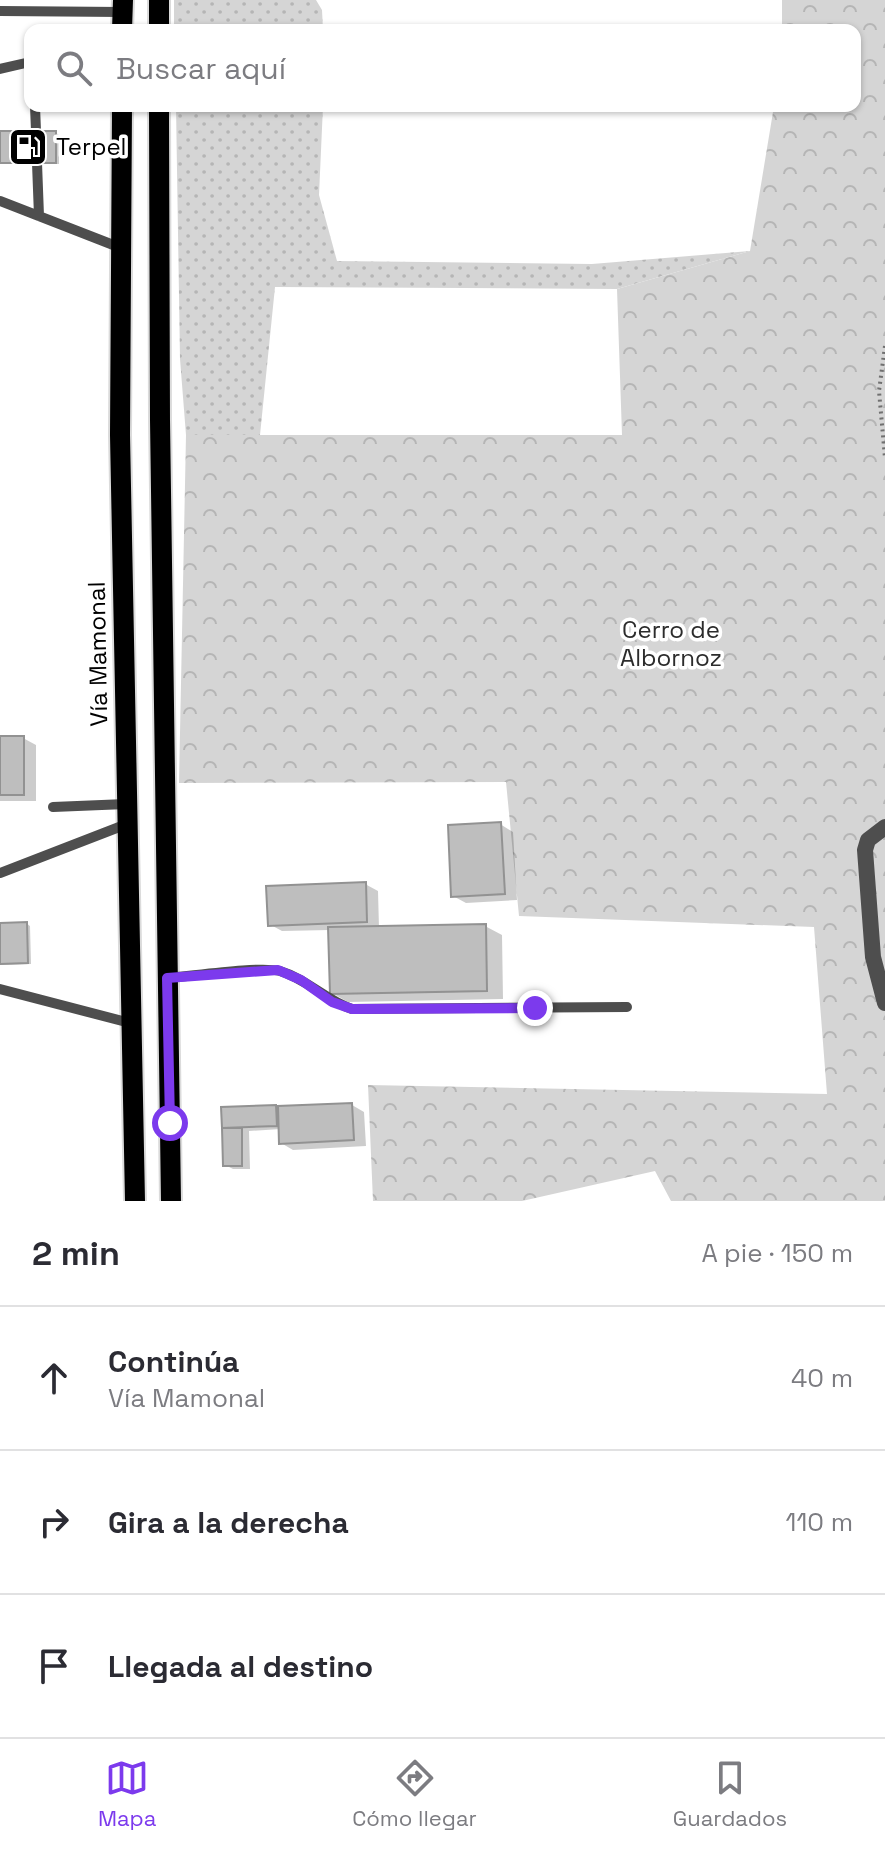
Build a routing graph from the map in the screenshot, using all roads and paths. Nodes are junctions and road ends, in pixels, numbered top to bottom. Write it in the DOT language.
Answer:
graph roads {
  1 [pos="159,0"];
  2 [pos="0,11"];
  3 [pos="122,14"];
  4 [pos="159,24"];
  5 [pos="24,63"];
  6 [pos="0,69"];
  7 [pos="35,112"];
  8 [pos="122,112"];
  9 [pos="159,112"];
  10 [pos="36,131"];
  11 [pos="37,163"];
  12 [pos="0,201"];
  13 [pos="39,216"];
  14 [pos="122,248"];
  15 [pos="885,346"];
  16 [pos="885,458"];
  17 [pos="53,807"];
  18 [pos="126,814"];
  19 [pos="885,827"];
  20 [pos="0,873"];
  21 [pos="167,978"];
  22 [pos="0,989"];
  23 [pos="885,1003"];
  24 [pos="627,1007"];
  25 [pos="130,1023"];
  26 [pos="135,1201"];
  27 [pos="171,1201"];
  1 -- 4 [label="main road"];
  2 -- 3 [label="lane"];
  5 -- 6 [label="lane"];
  7 -- 10 [label="lane"];
  8 -- 14 [label="main road, Vía Mamonal"];
  9 -- 21 [label="main road"];
  11 -- 13 [label="lane"];
  12 -- 13 [label="lane"];
  13 -- 14 [label="lane"];
  14 -- 18 [label="main road, Vía Mamonal"];
  15 -- 16 [label="path"];
  17 -- 18 [label="lane"];
  18 -- 20 [label="lane"];
  18 -- 25 [label="main road, Vía Mamonal"];
  19 -- 23 [label="street"];
  21 -- 24 [label="lane"];
  21 -- 27 [label="main road"];
  22 -- 25 [label="lane"];
  25 -- 26 [label="main road, Vía Mamonal"];
}
